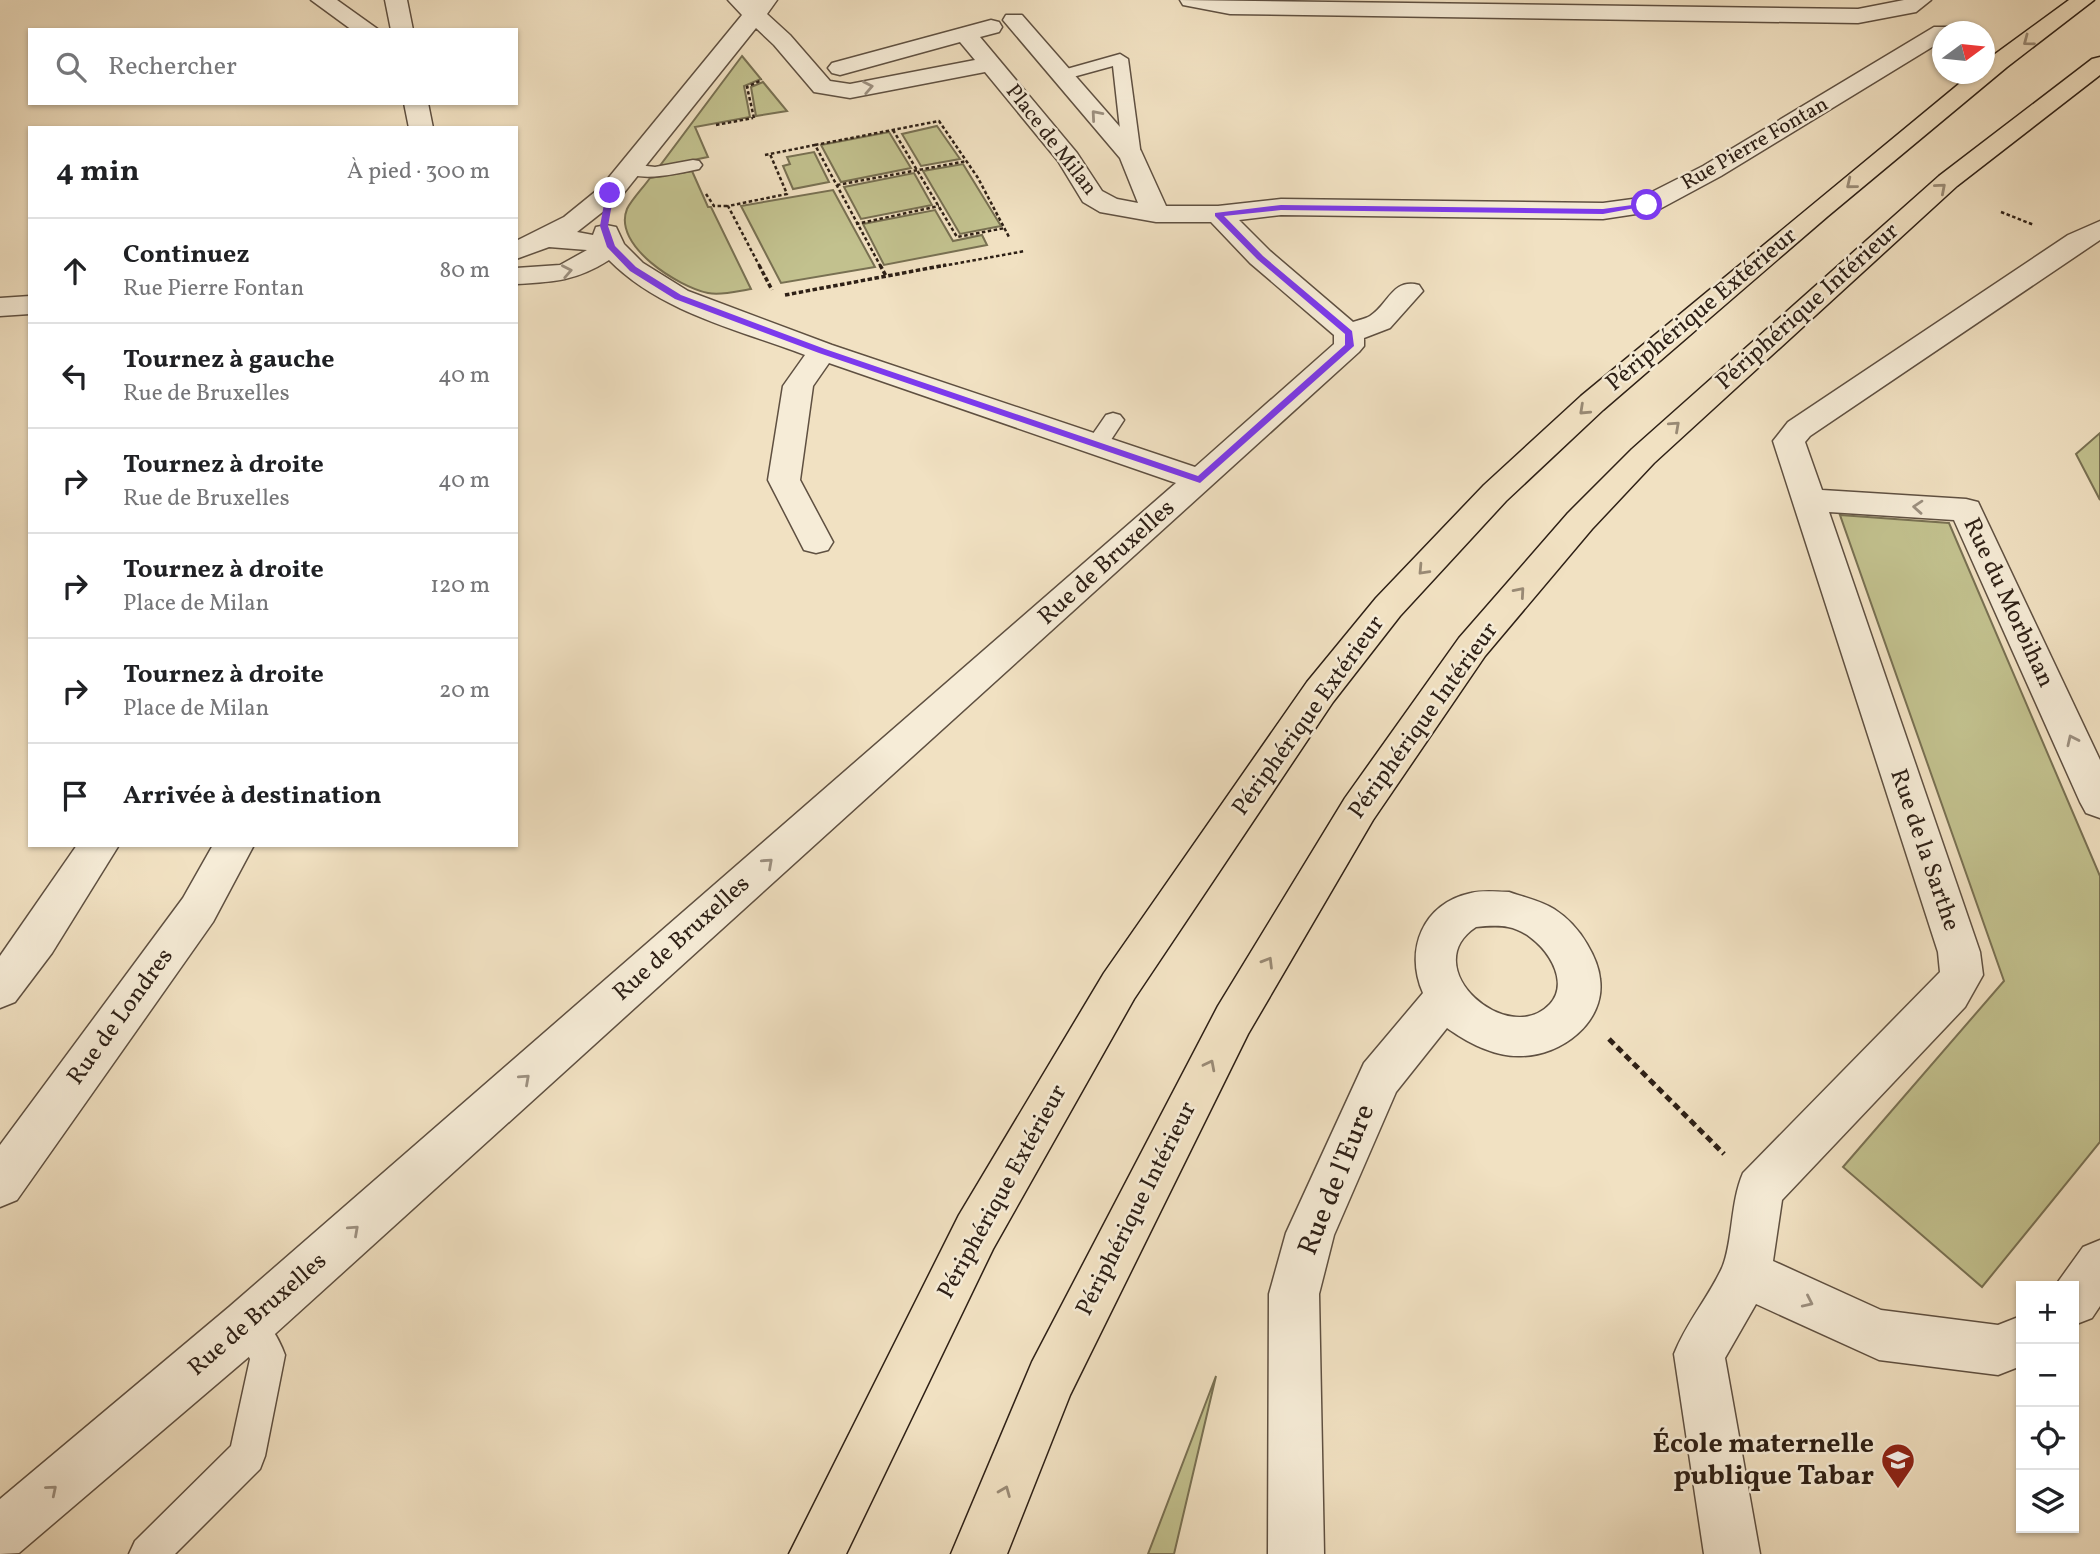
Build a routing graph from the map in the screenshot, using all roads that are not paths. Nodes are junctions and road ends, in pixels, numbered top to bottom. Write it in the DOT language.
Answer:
graph roads {
  1 [pos="322,0"];
  2 [pos="396,0"];
  3 [pos="1191,0"];
  4 [pos="2083,0"];
  5 [pos="753,4"];
  6 [pos="1914,4"];
  7 [pos="1008,10"];
  8 [pos="1937,21"];
  9 [pos="365,28"];
  10 [pos="402,28"];
  11 [pos="966,35"];
  12 [pos="1932,39"];
  13 [pos="990,64"];
  14 [pos="2100,64"];
  15 [pos="808,70"];
  16 [pos="1062,75"];
  17 [pos="416,105"];
  18 [pos="421,126"];
  19 [pos="1132,156"];
  20 [pos="693,165"];
  21 [pos="630,169"];
  22 [pos="610,193"];
  23 [pos="1156,214"];
  24 [pos="1217,214"];
  25 [pos="2100,229"];
  26 [pos="546,239"];
  27 [pos="611,247"];
  28 [pos="518,250"];
  29 [pos="518,276"];
  30 [pos="1409,291"];
  31 [pos="28,306"];
  32 [pos="0,307"];
  33 [pos="1349,333"];
  34 [pos="822,351"];
  35 [pos="1200,480"];
  36 [pos="1807,500"];
  37 [pos="816,542"];
  38 [pos="2100,802"];
  39 [pos="98,847"];
  40 [pos="233,847"];
  41 [pos="0,989"];
  42 [pos="1445,998"];
  43 [pos="0,1184"];
  44 [pos="2100,1264"];
  45 [pos="1746,1274"];
  46 [pos="2079,1293"];
  47 [pos="247,1325"];
  48 [pos="2016,1343"];
  49 [pos="0,1534"];
  50 [pos="148,1554"];
  51 [pos="817,1554"];
  52 [pos="979,1554"];
  53 [pos="1296,1554"];
  54 [pos="1732,1554"];
  1 -- 9 [label="street"];
  2 -- 10 [label="street"];
  3 -- 6 [label="street"];
  4 -- 51 [label="highway, Périphérique Extérieur, one-way"];
  5 -- 15 [label="street"];
  5 -- 21 [label="street"];
  6 -- 8 [label="street, Rue Pierre Fontan"];
  7 -- 11 [label="street"];
  7 -- 16 [label="street, Place de Milan"];
  11 -- 13 [label="street, Place de Milan"];
  11 -- 15 [label="street"];
  12 -- 24 [label="street, Rue Pierre Fontan"];
  15 -- 13 [label="street, one-way"];
  13 -- 23 [label="street, Place de Milan"];
  52 -- 14 [label="highway, Périphérique Intérieur, one-way"];
  19 -- 16 [label="street, Place de Milan, one-way"];
  16 -- 19 [label="lane, Place de Milan"];
  17 -- 18 [label="street"];
  19 -- 23 [label="street, Place de Milan"];
  20 -- 21 [label="lane"];
  21 -- 22 [label="street"];
  22 -- 26 [label="street"];
  22 -- 27 [label="street"];
  23 -- 24 [label="street, Place de Milan"];
  24 -- 33 [label="street"];
  25 -- 36 [label="street, Rue de la Sarthe"];
  26 -- 27 [label="street"];
  26 -- 28 [label="street"];
  29 -- 27 [label="street, one-way"];
  27 -- 34 [label="street"];
  30 -- 33 [label="street"];
  31 -- 32 [label="street"];
  33 -- 35 [label="street, Rue de Bruxelles"];
  34 -- 35 [label="street"];
  34 -- 37 [label="street"];
  47 -- 35 [label="street, Rue de Bruxelles, one-way"];
  38 -- 36 [label="street, Rue du Morbihan, one-way"];
  36 -- 45 [label="street, Rue de la Sarthe"];
  39 -- 41 [label="street"];
  40 -- 43 [label="street, Rue de Londres"];
  42 -- 42 [label="street"];
  42 -- 53 [label="street, Rue de l'Eure"];
  44 -- 46 [label="street"];
  45 -- 48 [label="street, one-way"];
  45 -- 54 [label="street"];
  49 -- 47 [label="street, Rue de Bruxelles, one-way"];
  47 -- 50 [label="lane"];
}
